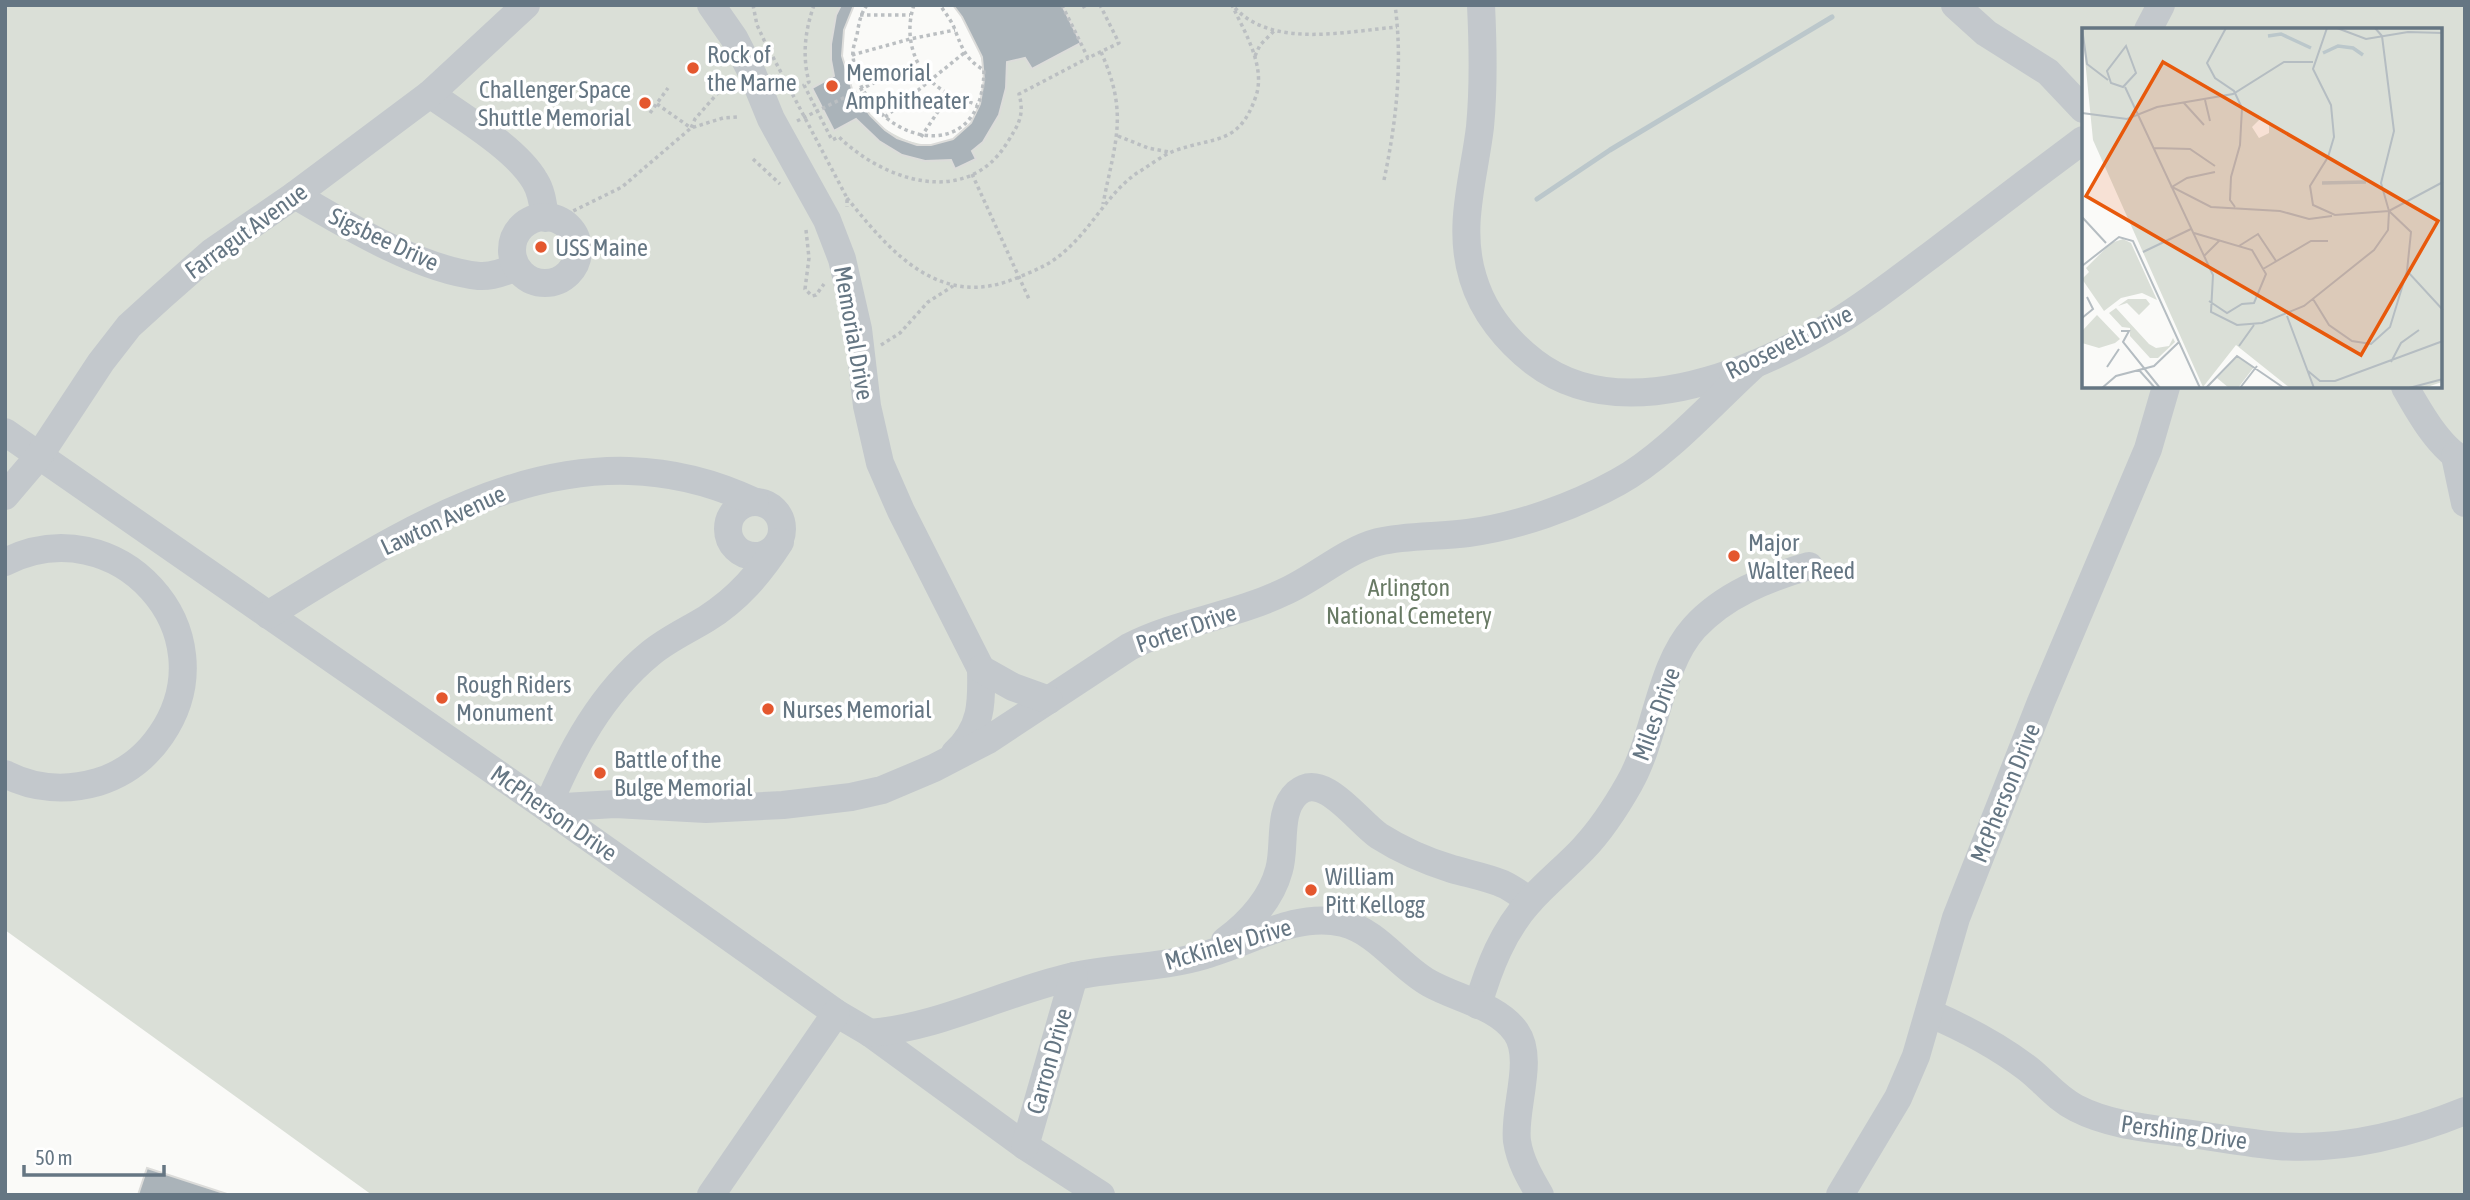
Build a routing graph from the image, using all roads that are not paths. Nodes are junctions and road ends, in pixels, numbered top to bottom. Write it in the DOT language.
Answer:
graph roads {
  1 [pos="526,5"];
  2 [pos="711,5"];
  3 [pos="1481,5"];
  4 [pos="1955,5"];
  5 [pos="2161,5"];
  6 [pos="2149,28"];
  7 [pos="430,94"];
  8 [pos="2082,108"];
  9 [pos="2082,141"];
  10 [pos="295,195"];
  11 [pos="550,218"];
  12 [pos="516,267"];
  13 [pos="1755,364"];
  14 [pos="2166,388"];
  15 [pos="2406,388"];
  16 [pos="5,432"];
  17 [pos="39,456"];
  18 [pos="2460,459"];
  19 [pos="5,496"];
  20 [pos="755,502"];
  21 [pos="2465,503"];
  22 [pos="149,533"];
  23 [pos="780,542"];
  24 [pos="5,562"];
  25 [pos="126,565"];
  26 [pos="1809,566"];
  27 [pos="268,615"];
  28 [pos="981,669"];
  29 [pos="1049,700"];
  30 [pos="949,759"];
  31 [pos="5,774"];
  32 [pos="547,808"];
  33 [pos="1530,901"];
  34 [pos="1206,955"];
  35 [pos="1074,976"];
  36 [pos="1478,1004"];
  37 [pos="836,1013"];
  38 [pos="1929,1013"];
  39 [pos="870,1033"];
  40 [pos="2465,1111"];
  41 [pos="1025,1146"];
  42 [pos="711,1195"];
  43 [pos="1101,1195"];
  44 [pos="1540,1195"];
  45 [pos="1840,1195"];
  1 -- 7 [label="lane, Farragut Avenue"];
  2 -- 28 [label="lane, Memorial Drive"];
  3 -- 13 [label="lane, Roosevelt Drive"];
  4 -- 8 [label="lane"];
  5 -- 6 [label="lane"];
  7 -- 10 [label="lane, Farragut Avenue"];
  7 -- 11 [label="lane"];
  9 -- 13 [label="lane, Roosevelt Drive"];
  10 -- 12 [label="lane, Sigsbee Drive"];
  10 -- 17 [label="lane, Farragut Avenue"];
  11 -- 12 [label="lane"];
  11 -- 12 [label="lane"];
  13 -- 29 [label="lane, Porter Drive"];
  14 -- 38 [label="lane, McPherson Drive"];
  15 -- 18 [label="lane"];
  16 -- 17 [label="lane, McPherson Drive"];
  17 -- 19 [label="lane, Farragut Avenue"];
  17 -- 22 [label="lane, McPherson Drive"];
  18 -- 21 [label="lane"];
  20 -- 23 [label="lane, Lawton Avenue"];
  20 -- 23 [label="lane"];
  20 -- 27 [label="lane, Lawton Avenue"];
  22 -- 25 [label="lane"];
  22 -- 27 [label="lane, McPherson Drive"];
  23 -- 32 [label="lane"];
  24 -- 25 [label="lane"];
  25 -- 31 [label="lane"];
  26 -- 33 [label="lane, Miles Drive"];
  27 -- 32 [label="lane, McPherson Drive"];
  28 -- 29 [label="lane"];
  28 -- 30 [label="lane"];
  29 -- 30 [label="lane, Porter Drive"];
  30 -- 32 [label="lane, Porter Drive"];
  32 -- 37 [label="lane, McPherson Drive"];
  33 -- 34 [label="lane"];
  33 -- 36 [label="lane, Miles Drive"];
  34 -- 35 [label="lane, McKinley Drive"];
  34 -- 36 [label="lane, McKinley Drive"];
  35 -- 39 [label="lane, McKinley Drive"];
  35 -- 41 [label="lane, Carron Drive"];
  36 -- 44 [label="lane, McKinley Drive"];
  37 -- 39 [label="lane, McPherson Drive"];
  37 -- 42 [label="lane"];
  38 -- 40 [label="lane, Pershing Drive"];
  38 -- 45 [label="lane, McPherson Drive"];
  39 -- 41 [label="lane, McPherson Drive"];
  41 -- 43 [label="lane, McPherson Drive"];
}
